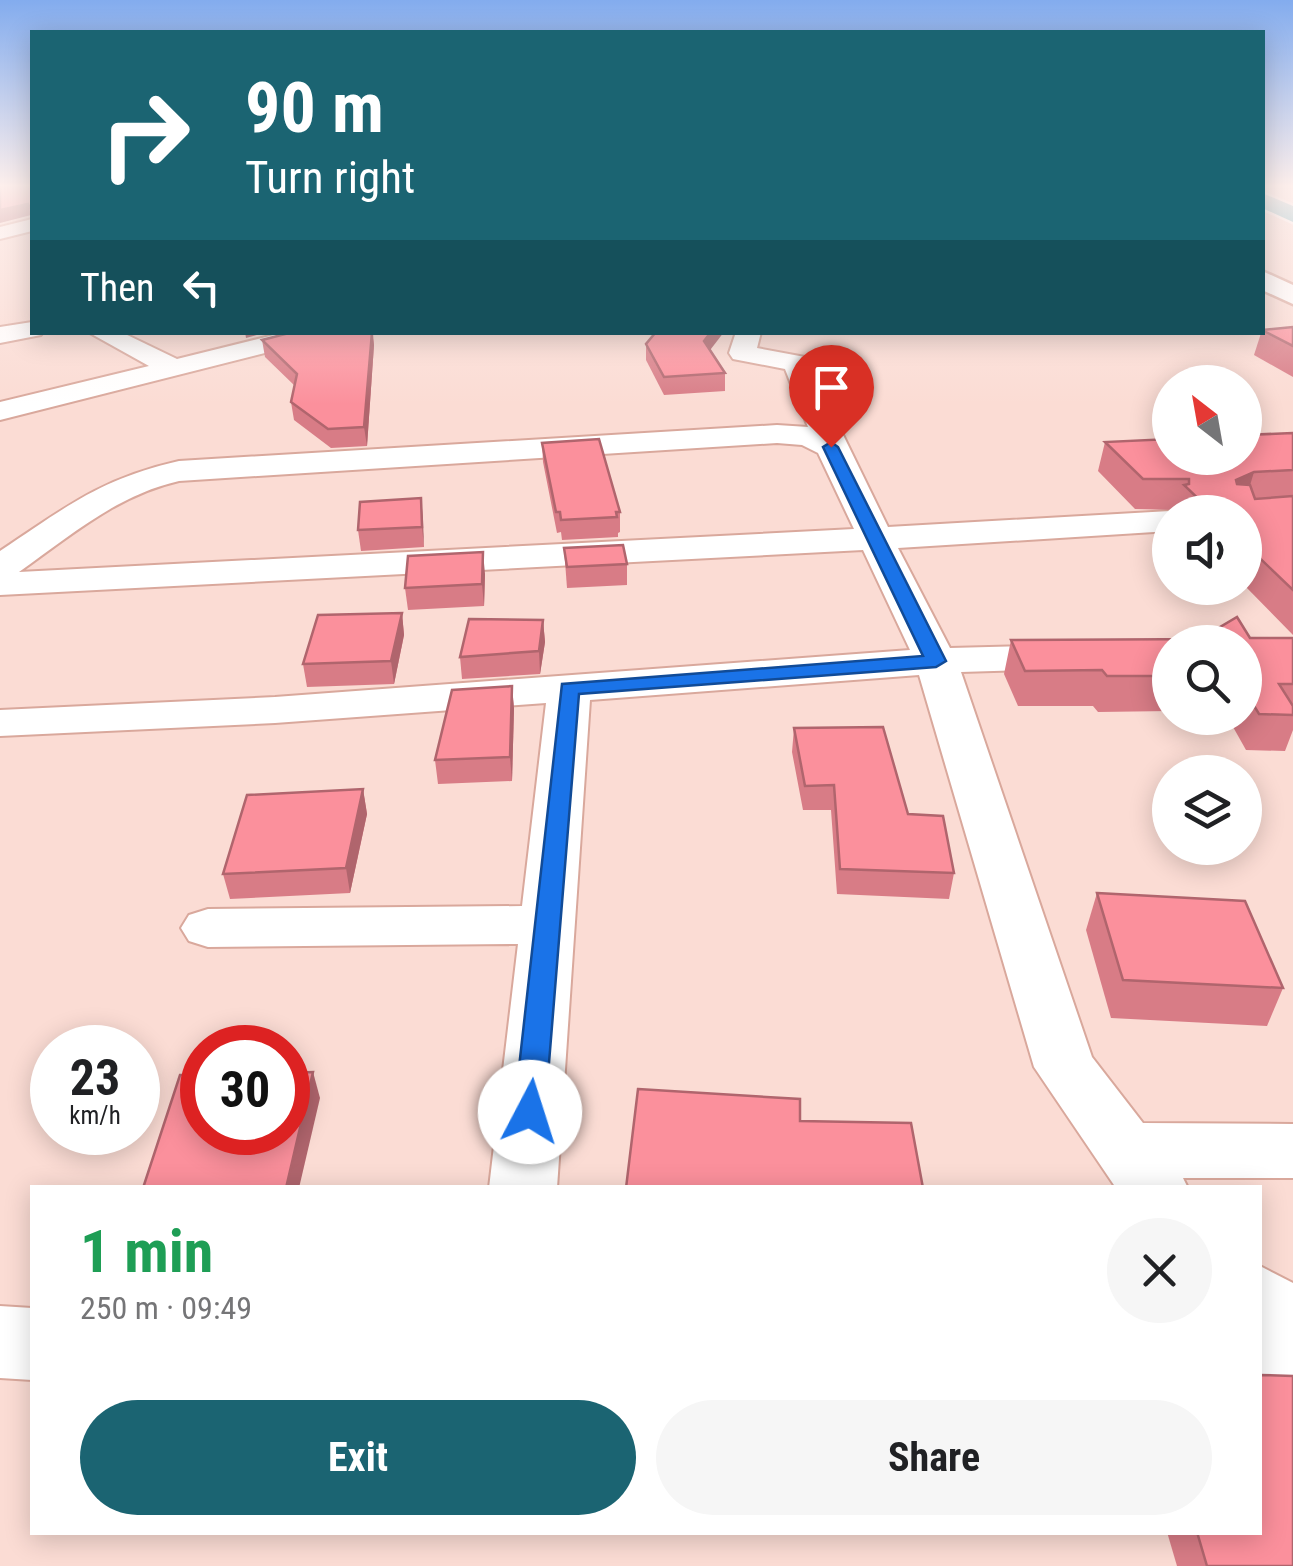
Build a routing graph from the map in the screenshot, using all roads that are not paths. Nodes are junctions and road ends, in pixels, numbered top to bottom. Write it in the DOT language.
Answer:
graph roads {
  1 [pos="1265,280"];
  2 [pos="1293,296"];
  3 [pos="30,330"];
  4 [pos="0,335"];
  5 [pos="106,335"];
  6 [pos="306,335"];
  7 [pos="748,335"];
  8 [pos="172,367"];
  9 [pos="0,411"];
  10 [pos="831,447"];
  11 [pos="1152,522"];
  12 [pos="878,538"];
  13 [pos="0,568"];
  14 [pos="0,584"];
  15 [pos="1152,655"];
  16 [pos="936,661"];
  17 [pos="570,688"];
  18 [pos="0,723"];
  19 [pos="548,925"];
  20 [pos="208,928"];
  21 [pos="1293,1152"];
  22 [pos="1139,1169"];
  23 [pos="523,1185"];
  24 [pos="1262,1302"];
  25 [pos="1293,1333"];
  26 [pos="0,1342"];
  27 [pos="30,1344"];
  28 [pos="1262,1363"];
  29 [pos="1293,1364"];
  1 -- 2 [label="street"];
  3 -- 4 [label="street"];
  5 -- 8 [label="street"];
  6 -- 8 [label="street"];
  7 -- 10 [label="street"];
  8 -- 9 [label="street"];
  10 -- 12 [label="street"];
  10 -- 13 [label="street"];
  11 -- 12 [label="street"];
  12 -- 14 [label="street"];
  12 -- 16 [label="street"];
  15 -- 16 [label="street"];
  16 -- 17 [label="street"];
  16 -- 22 [label="street"];
  17 -- 18 [label="street"];
  17 -- 19 [label="street"];
  19 -- 20 [label="street"];
  19 -- 23 [label="street"];
  21 -- 22 [label="street"];
  24 -- 25 [label="street"];
  26 -- 27 [label="street"];
  28 -- 29 [label="street"];
}
